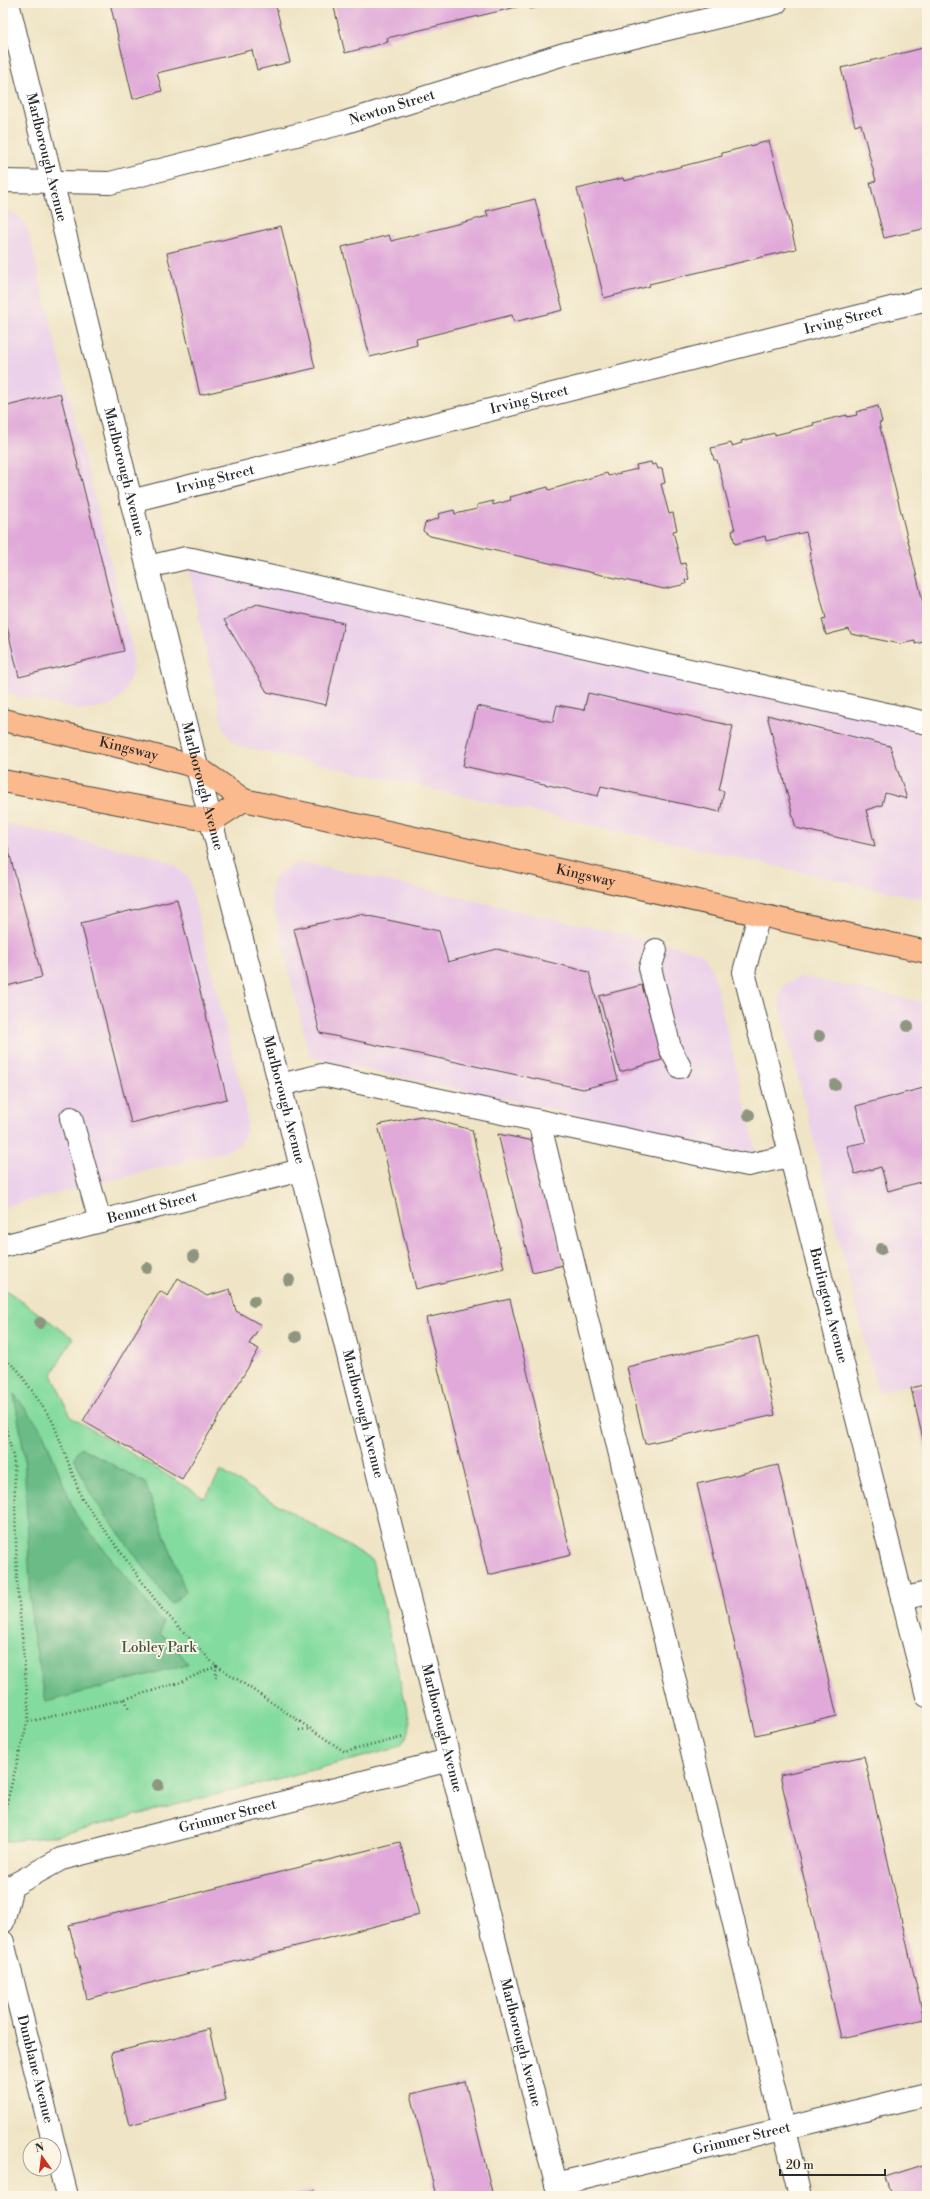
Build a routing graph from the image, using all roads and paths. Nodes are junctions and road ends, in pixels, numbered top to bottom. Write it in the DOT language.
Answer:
graph roads {
  1 [pos="8,3"];
  2 [pos="774,3"];
  3 [pos="3,181"];
  4 [pos="52,181"];
  5 [pos="927,299"];
  6 [pos="132,501"];
  7 [pos="148,567"];
  8 [pos="3,720"];
  9 [pos="927,723"];
  10 [pos="197,767"];
  11 [pos="3,781"];
  12 [pos="244,800"];
  13 [pos="212,821"];
  14 [pos="759,915"];
  15 [pos="656,950"];
  16 [pos="927,952"];
  17 [pos="680,1068"];
  18 [pos="280,1085"];
  19 [pos="71,1118"];
  20 [pos="539,1120"];
  21 [pos="789,1156"];
  22 [pos="301,1170"];
  23 [pos="100,1221"];
  24 [pos="3,1246"];
  25 [pos="3,1357"];
  26 [pos="3,1415"];
  27 [pos="927,1593"];
  28 [pos="902,1599"];
  29 [pos="216,1666"];
  30 [pos="216,1678"];
  31 [pos="927,1696"];
  32 [pos="125,1699"];
  33 [pos="129,1709"];
  34 [pos="28,1722"];
  35 [pos="310,1729"];
  36 [pos="299,1730"];
  37 [pos="404,1737"];
  38 [pos="450,1760"];
  39 [pos="3,1818"];
  40 [pos="3,1922"];
  41 [pos="3,1942"];
  42 [pos="927,2094"];
  43 [pos="784,2129"];
  44 [pos="557,2190"];
  45 [pos="67,2196"];
  46 [pos="800,2196"];
  1 -- 4 [label="street, Marlborough Avenue"];
  2 -- 4 [label="street, Newton Street"];
  3 -- 4 [label="street, Newton Street"];
  4 -- 6 [label="street, Marlborough Avenue"];
  5 -- 6 [label="street, Irving Street"];
  6 -- 7 [label="street, Marlborough Avenue"];
  7 -- 9 [label="street"];
  7 -- 10 [label="street, Marlborough Avenue"];
  8 -- 10 [label="main road, Kingsway"];
  10 -- 12 [label="main road, Kingsway"];
  10 -- 13 [label="street, Marlborough Avenue"];
  11 -- 13 [label="main road"];
  12 -- 13 [label="main road"];
  12 -- 14 [label="main road, Kingsway"];
  13 -- 18 [label="street, Marlborough Avenue"];
  14 -- 16 [label="main road, Kingsway"];
  14 -- 21 [label="street, Burlington Avenue"];
  15 -- 17 [label="street"];
  18 -- 20 [label="street"];
  18 -- 22 [label="street, Marlborough Avenue"];
  19 -- 23 [label="street"];
  20 -- 21 [label="street"];
  20 -- 43 [label="street"];
  21 -- 28 [label="street, Burlington Avenue"];
  22 -- 23 [label="street, Bennett Street"];
  22 -- 38 [label="street, Marlborough Avenue"];
  23 -- 24 [label="street, Bennett Street"];
  25 -- 29 [label="path"];
  26 -- 34 [label="path"];
  27 -- 28 [label="street"];
  28 -- 31 [label="street, Burlington Avenue"];
  29 -- 30 [label="path"];
  29 -- 32 [label="path"];
  29 -- 35 [label="path"];
  32 -- 33 [label="path"];
  32 -- 34 [label="path"];
  34 -- 39 [label="path"];
  35 -- 36 [label="path"];
  35 -- 37 [label="path"];
  38 -- 40 [label="street, Grimmer Street"];
  38 -- 44 [label="street, Marlborough Avenue"];
  41 -- 45 [label="street, Dunblane Avenue"];
  42 -- 43 [label="street, Grimmer Street"];
  43 -- 44 [label="street, Grimmer Street"];
  43 -- 46 [label="street"];
}
